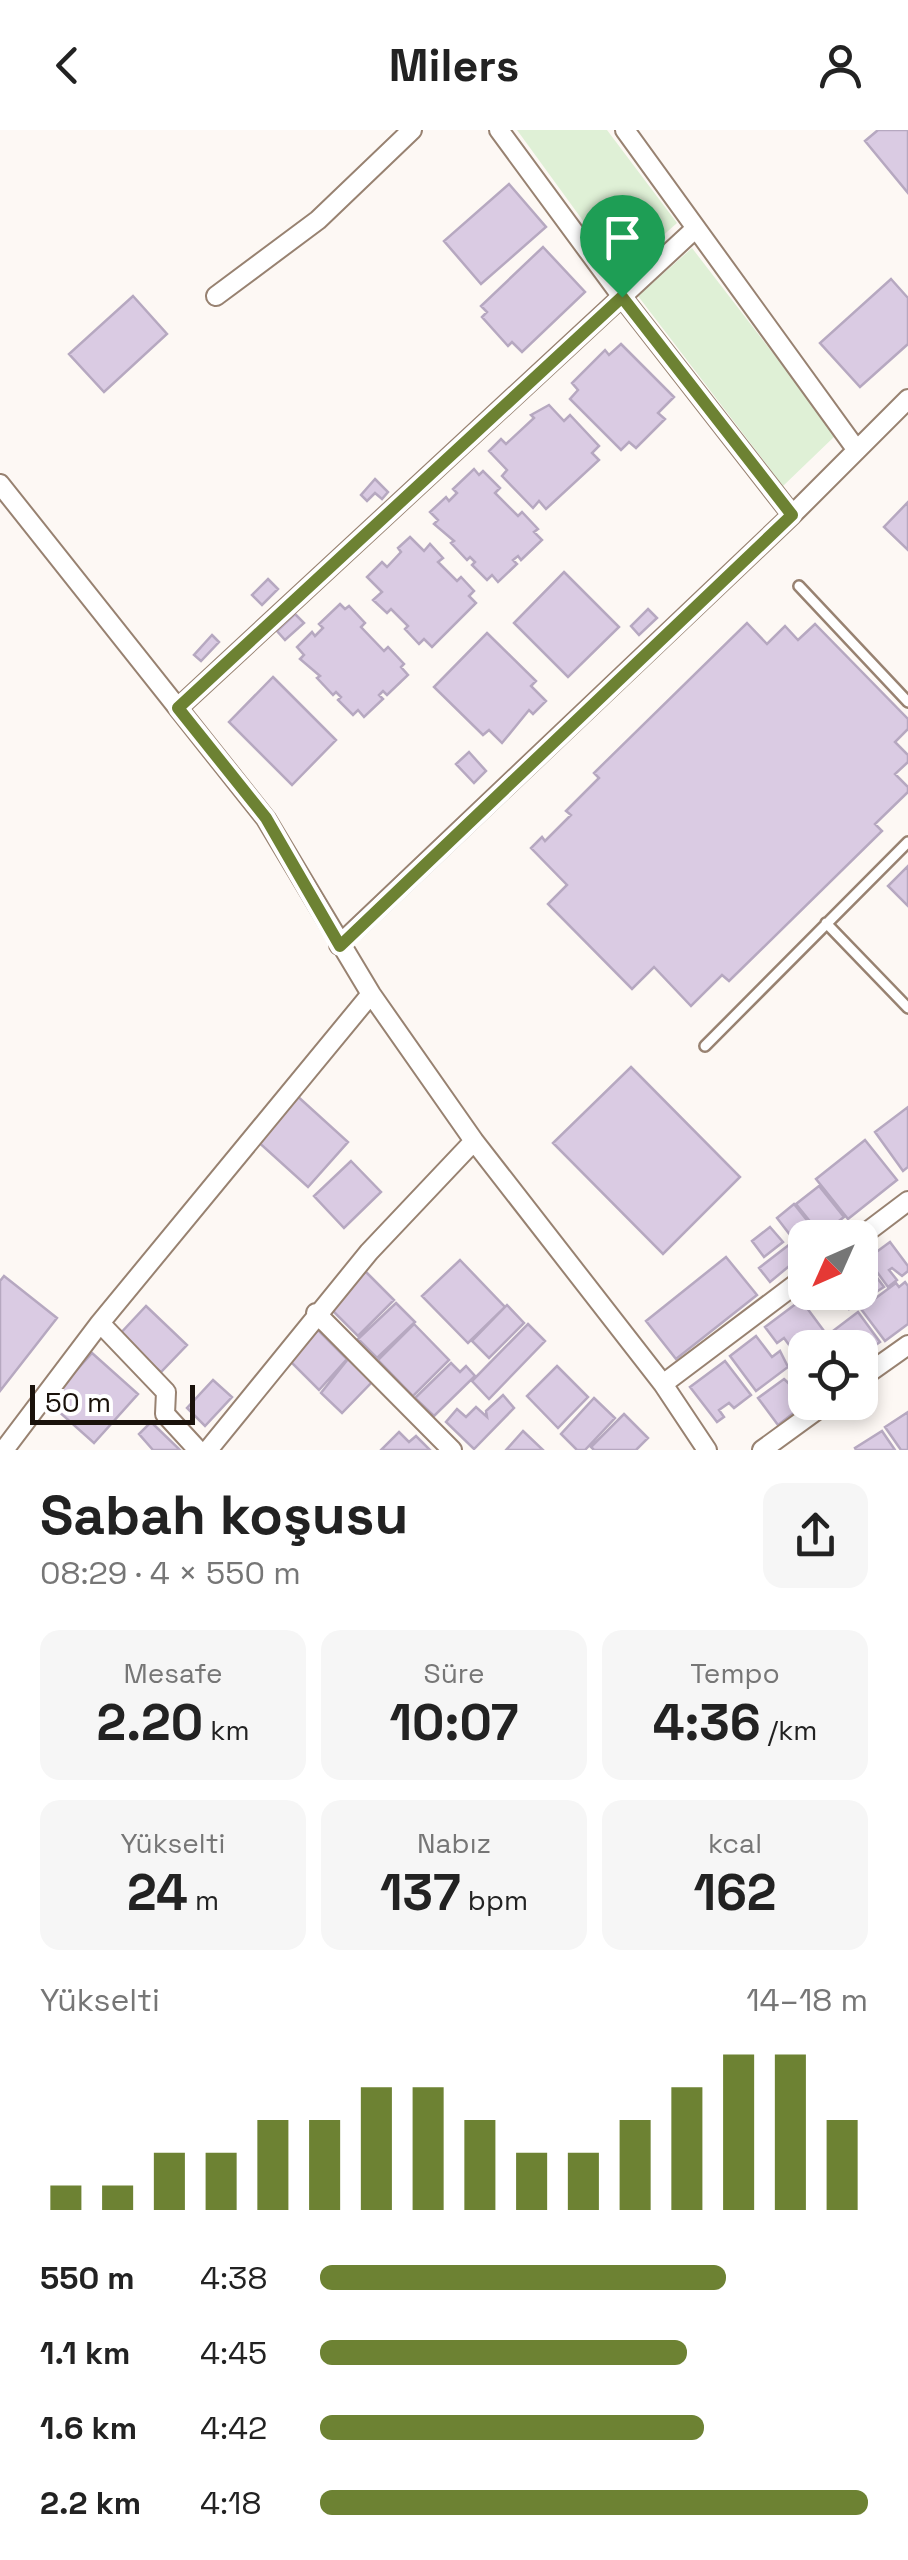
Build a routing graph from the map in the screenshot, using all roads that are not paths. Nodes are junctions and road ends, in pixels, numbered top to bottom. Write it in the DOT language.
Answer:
graph roads {
  1 [pos="412,130"];
  2 [pos="499,130"];
  3 [pos="625,130"];
  4 [pos="696,228"];
  5 [pos="216,296"];
  6 [pos="622,297"];
  7 [pos="908,399"];
  8 [pos="856,449"];
  9 [pos="0,484"];
  10 [pos="792,515"];
  11 [pos="799,586"];
  12 [pos="908,702"];
  13 [pos="178,708"];
  14 [pos="908,842"];
  15 [pos="826,922"];
  16 [pos="340,946"];
  17 [pos="372,994"];
  18 [pos="908,1008"];
  19 [pos="705,1046"];
  20 [pos="474,1141"];
  21 [pos="908,1200"];
  22 [pos="878,1223"];
  23 [pos="788,1291"];
  24 [pos="316,1314"];
  25 [pos="100,1324"];
  26 [pos="908,1345"];
  27 [pos="878,1367"];
  28 [pos="663,1384"];
  29 [pos="803,1420"];
  30 [pos="4,1450"];
  31 [pos="198,1450"];
  32 [pos="208,1450"];
  33 [pos="452,1450"];
  34 [pos="707,1450"];
  35 [pos="762,1450"];
  1 -- 5 [label="street"];
  2 -- 6 [label="street"];
  3 -- 4 [label="street"];
  4 -- 6 [label="street"];
  4 -- 8 [label="street"];
  6 -- 10 [label="street"];
  6 -- 13 [label="street"];
  7 -- 8 [label="street"];
  8 -- 10 [label="street"];
  9 -- 13 [label="street"];
  10 -- 16 [label="street"];
  11 -- 12 [label="lane"];
  13 -- 16 [label="street"];
  14 -- 15 [label="lane"];
  15 -- 18 [label="lane"];
  15 -- 19 [label="lane"];
  16 -- 17 [label="street"];
  17 -- 20 [label="street"];
  17 -- 25 [label="street"];
  20 -- 24 [label="street"];
  20 -- 28 [label="street"];
  21 -- 22 [label="street"];
  23 -- 28 [label="street"];
  24 -- 32 [label="street"];
  24 -- 33 [label="street"];
  25 -- 30 [label="street"];
  25 -- 31 [label="street"];
  26 -- 27 [label="street"];
  28 -- 34 [label="street"];
  29 -- 35 [label="street"];
}
